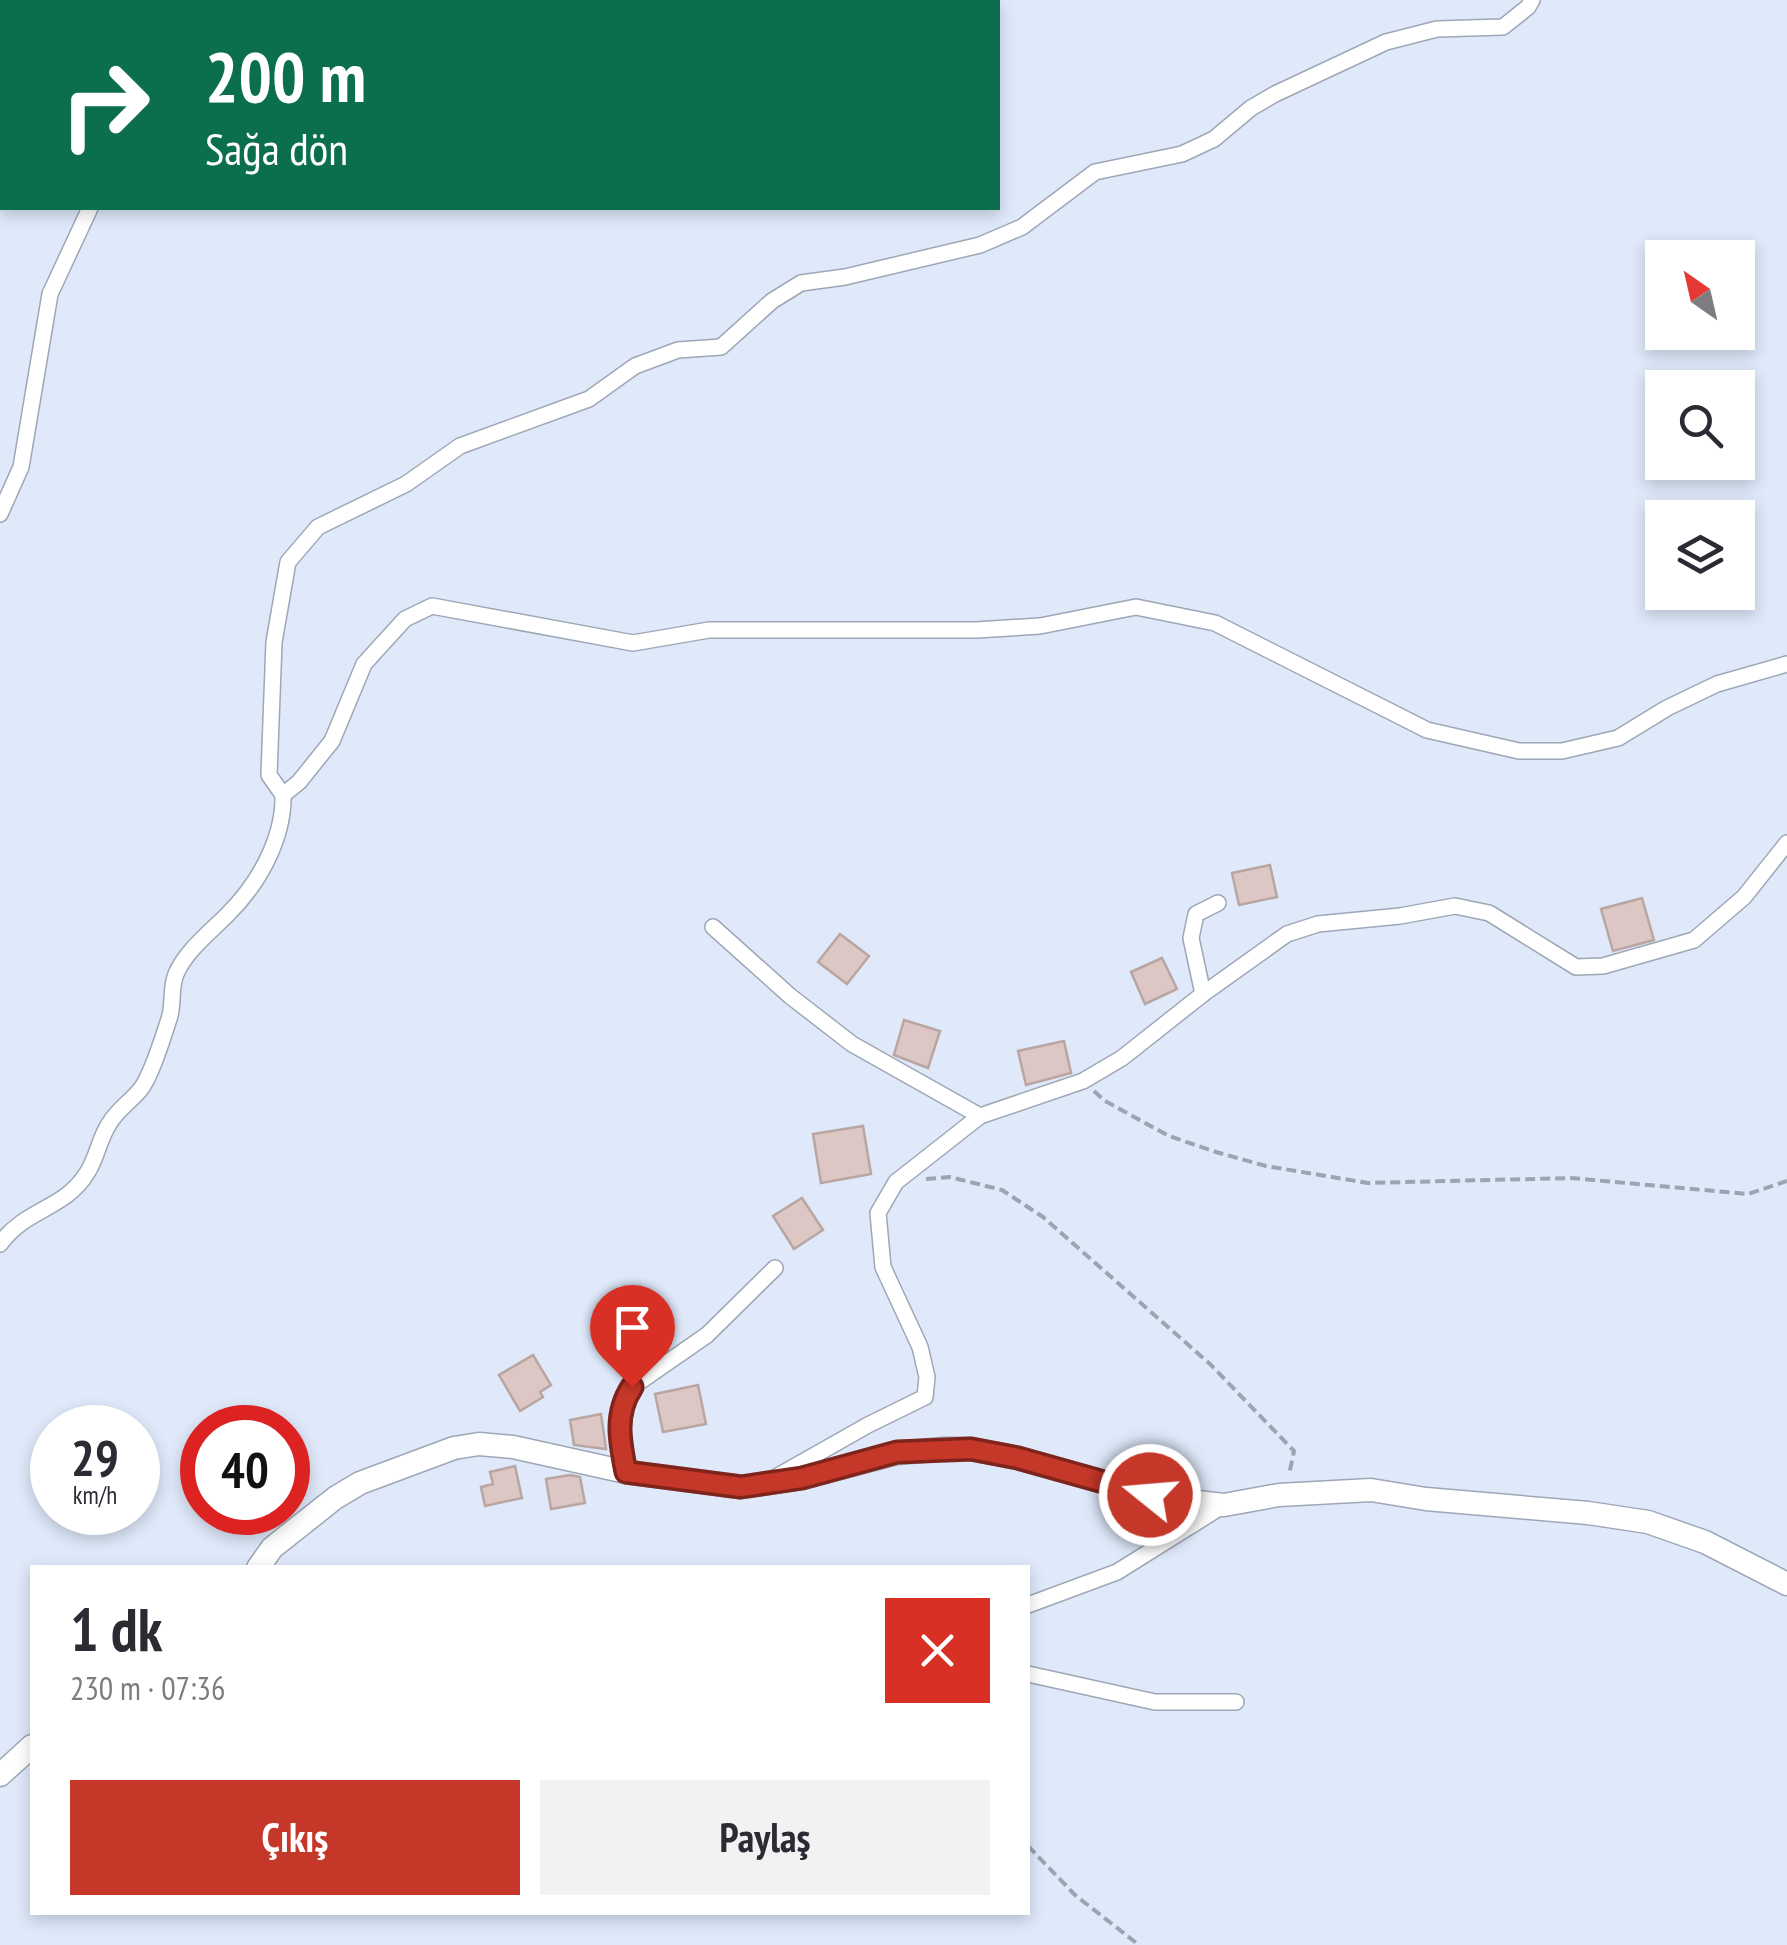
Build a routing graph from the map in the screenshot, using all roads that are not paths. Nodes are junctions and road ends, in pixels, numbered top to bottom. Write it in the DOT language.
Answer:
graph roads {
  1 [pos="1532,0"];
  2 [pos="89,210"];
  3 [pos="0,514"];
  4 [pos="1787,664"];
  5 [pos="283,795"];
  6 [pos="1787,843"];
  7 [pos="1218,903"];
  8 [pos="713,927"];
  9 [pos="1203,994"];
  10 [pos="980,1116"];
  11 [pos="0,1244"];
  12 [pos="775,1268"];
  13 [pos="626,1472"];
  14 [pos="768,1482"];
  15 [pos="1224,1504"];
  16 [pos="260,1565"];
  17 [pos="1787,1584"];
  18 [pos="1030,1604"];
  19 [pos="1030,1674"];
  20 [pos="1236,1702"];
  21 [pos="30,1748"];
  22 [pos="0,1775"];
  1 -- 5 [label="street"];
  2 -- 3 [label="street"];
  4 -- 5 [label="street"];
  5 -- 11 [label="street"];
  6 -- 9 [label="street"];
  7 -- 9 [label="street"];
  8 -- 10 [label="street"];
  9 -- 10 [label="street"];
  10 -- 14 [label="street"];
  12 -- 13 [label="street"];
  13 -- 14 [label="street"];
  13 -- 16 [label="street"];
  14 -- 15 [label="street"];
  15 -- 17 [label="street"];
  15 -- 18 [label="street"];
  19 -- 20 [label="street"];
  21 -- 22 [label="street"];
}
